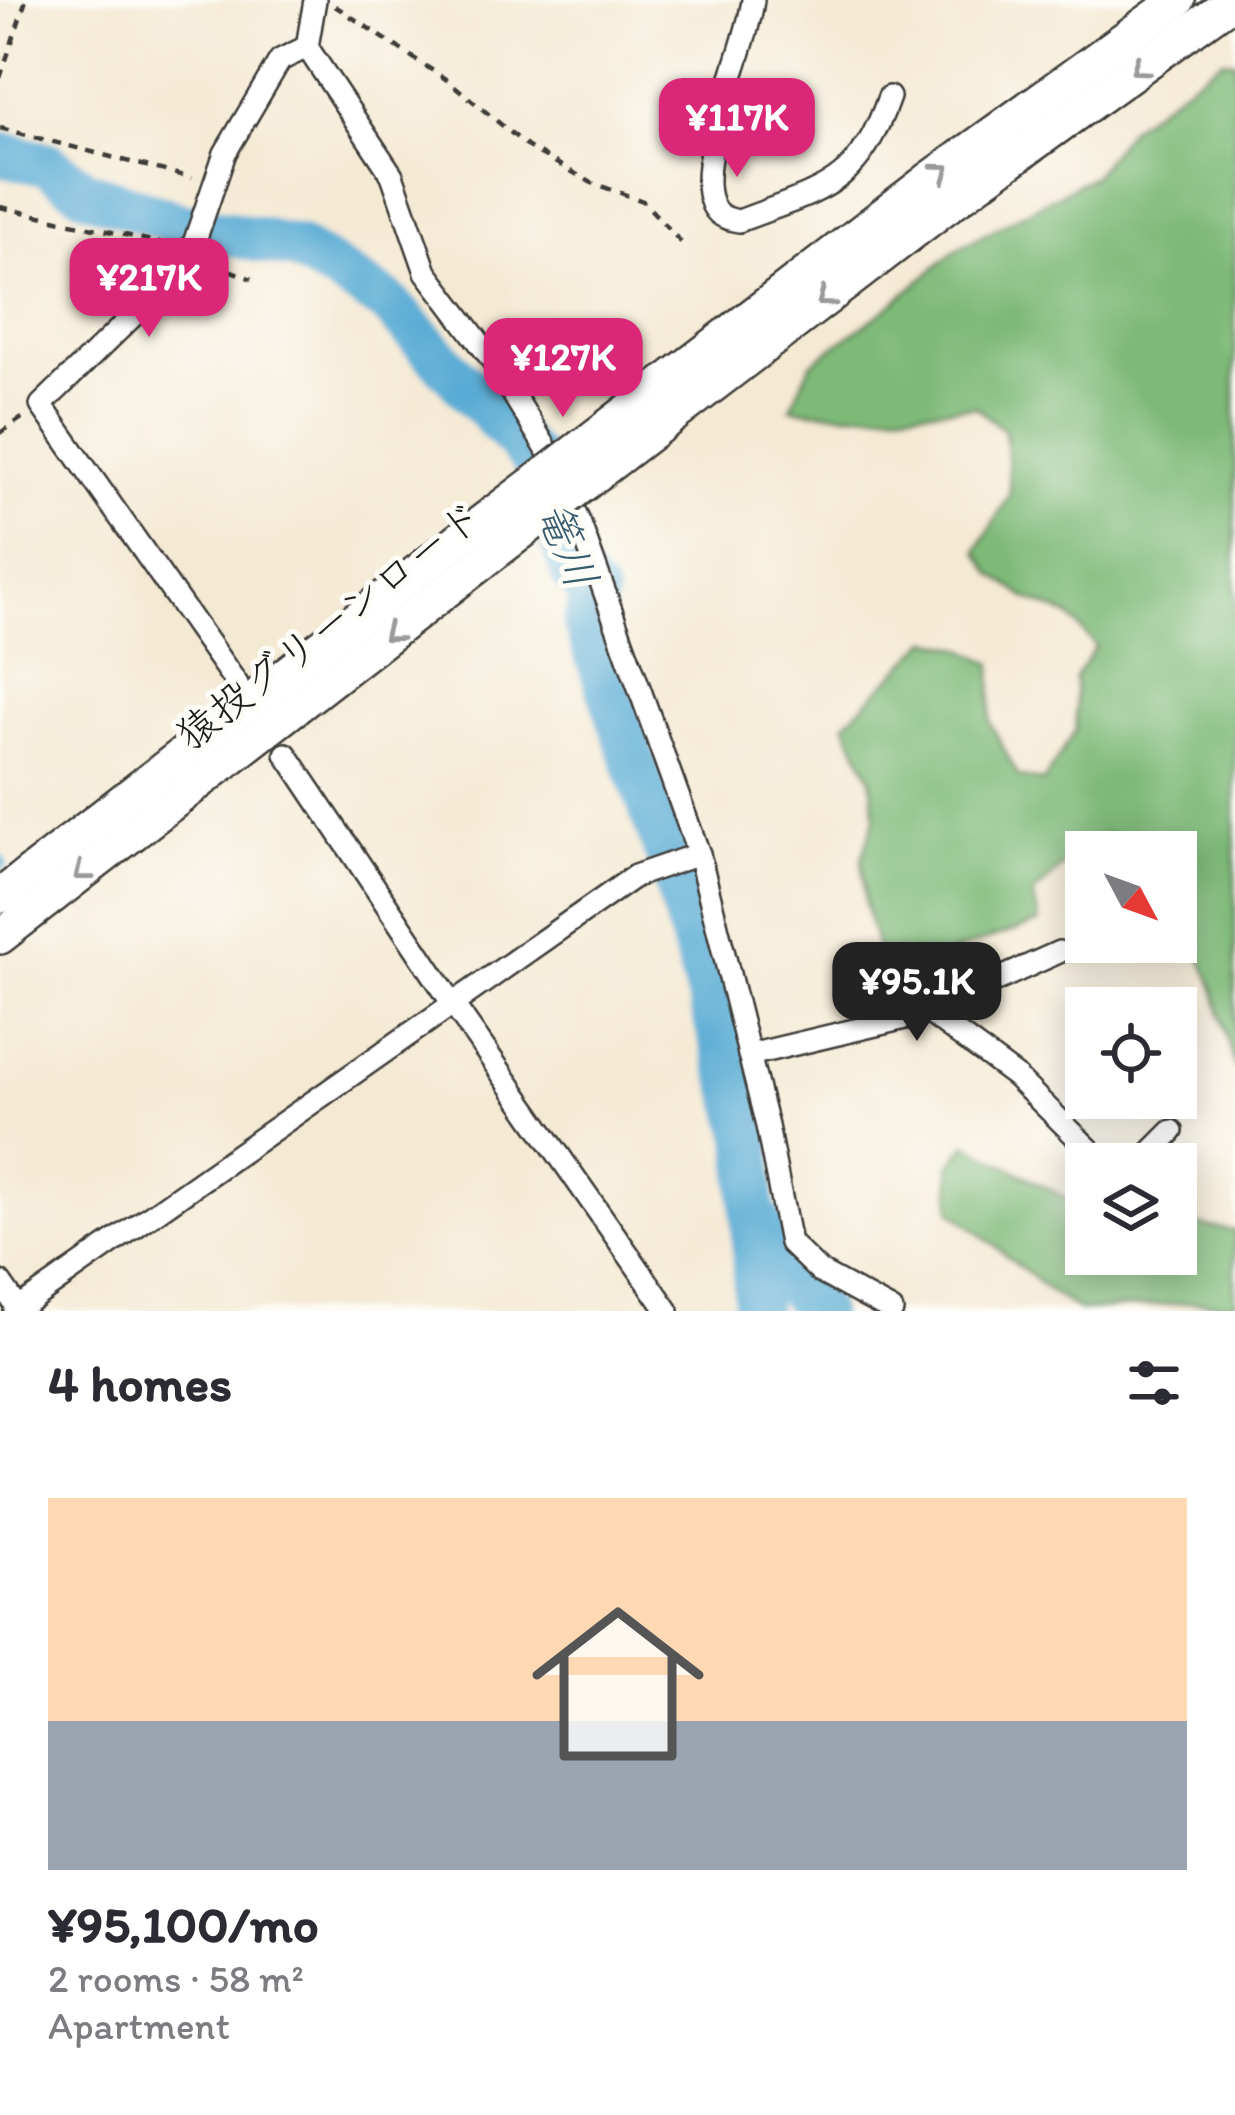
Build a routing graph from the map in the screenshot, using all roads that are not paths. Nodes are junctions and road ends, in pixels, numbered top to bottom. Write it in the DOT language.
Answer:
graph roads {
  1 [pos="315,0"];
  2 [pos="753,0"];
  3 [pos="1178,0"];
  4 [pos="1234,0"];
  5 [pos="307,47"];
  6 [pos="889,97"];
  7 [pos="591,459"];
  8 [pos="473,550"];
  9 [pos="238,684"];
  10 [pos="286,754"];
  11 [pos="695,856"];
  12 [pos="0,896"];
  13 [pos="0,937"];
  14 [pos="1059,952"];
  15 [pos="453,1004"];
  16 [pos="927,1011"];
  17 [pos="749,1055"];
  18 [pos="1172,1131"];
  19 [pos="1083,1143"];
  20 [pos="1160,1143"];
  21 [pos="0,1282"];
  22 [pos="18,1310"];
  23 [pos="668,1311"];
  24 [pos="892,1311"];
  1 -- 5 [label="street"];
  2 -- 6 [label="street"];
  7 -- 3 [label="main road, 猿投グリーンロード, one-way"];
  4 -- 7 [label="main road, 猿投グリーンロード, one-way"];
  5 -- 9 [label="street"];
  5 -- 11 [label="street"];
  7 -- 8 [label="main road, 猿投グリーンロード, bridge"];
  8 -- 12 [label="main road, 猿投グリーンロード"];
  8 -- 13 [label="main road, 猿投グリーンロード, one-way"];
  10 -- 15 [label="street"];
  11 -- 15 [label="street"];
  11 -- 17 [label="street"];
  14 -- 16 [label="street"];
  15 -- 22 [label="street"];
  15 -- 23 [label="street"];
  16 -- 17 [label="street"];
  16 -- 19 [label="street"];
  17 -- 24 [label="street"];
  18 -- 20 [label="street"];
  21 -- 22 [label="street"];
}
